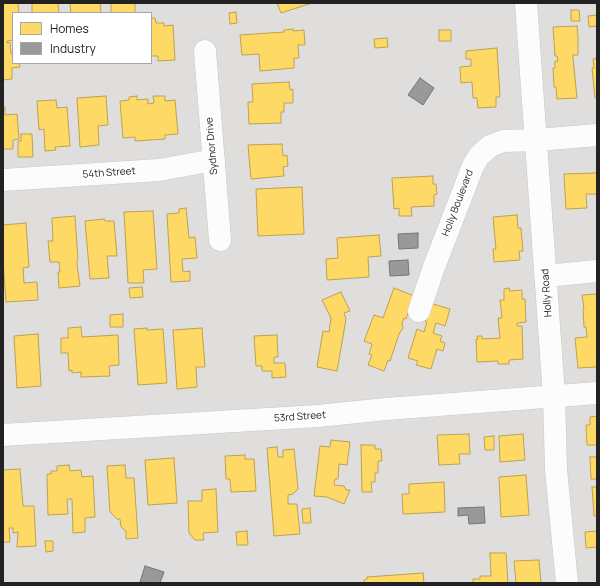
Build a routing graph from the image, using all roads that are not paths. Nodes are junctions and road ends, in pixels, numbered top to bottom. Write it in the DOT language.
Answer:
graph roads {
  1 [pos="526,3"];
  2 [pos="205,51"];
  3 [pos="597,135"];
  4 [pos="537,140"];
  5 [pos="214,160"];
  6 [pos="3,180"];
  7 [pos="220,240"];
  8 [pos="597,270"];
  9 [pos="546,276"];
  10 [pos="419,311"];
  11 [pos="597,393"];
  12 [pos="554,396"];
  13 [pos="3,435"];
  14 [pos="567,583"];
  1 -- 4 [label="street, Holly Road"];
  2 -- 5 [label="street, Sydnor Drive"];
  3 -- 4 [label="street"];
  4 -- 9 [label="street, Holly Road"];
  4 -- 10 [label="street, Holly Boulevard"];
  5 -- 6 [label="street, 54th Street"];
  5 -- 7 [label="street, Sydnor Drive"];
  8 -- 9 [label="street"];
  9 -- 12 [label="street, Holly Road"];
  11 -- 12 [label="street, 53rd Street"];
  12 -- 13 [label="street, 53rd Street"];
  12 -- 14 [label="street, Holly Road"];
}
